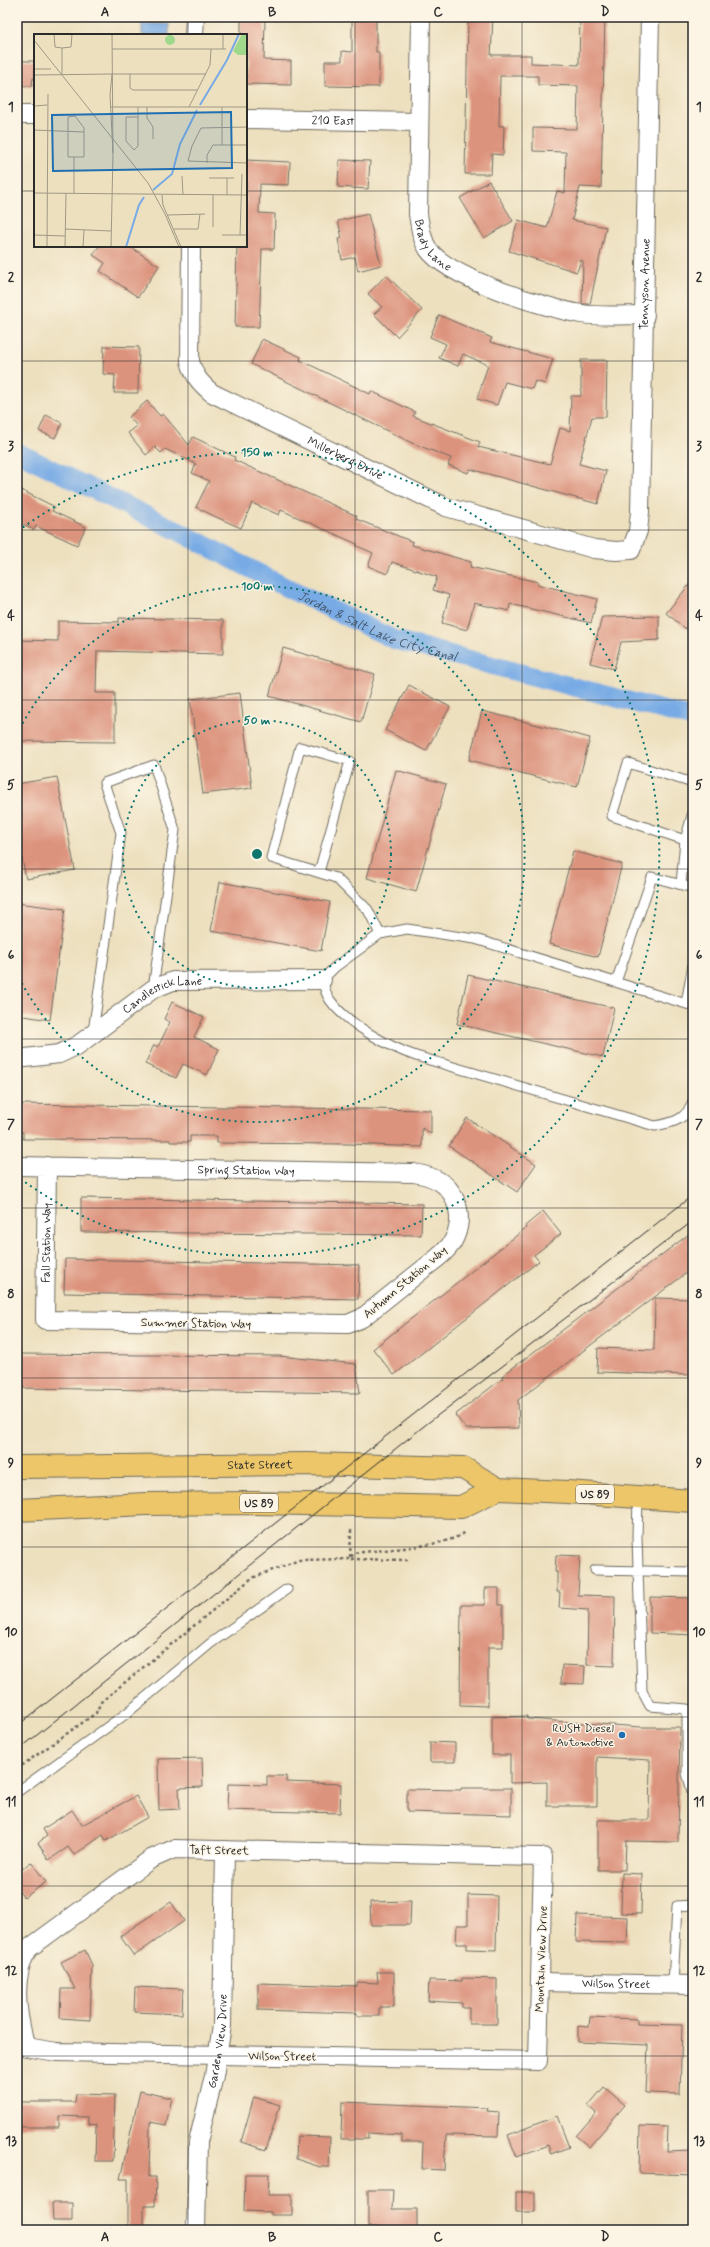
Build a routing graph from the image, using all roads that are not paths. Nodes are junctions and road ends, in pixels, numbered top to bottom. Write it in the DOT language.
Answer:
graph roads {
  1 [pos="195,17"];
  2 [pos="421,17"];
  3 [pos="650,17"];
  4 [pos="194,34"];
  5 [pos="17,115"];
  6 [pos="34,116"];
  7 [pos="247,119"];
  8 [pos="419,122"];
  9 [pos="190,247"];
  10 [pos="645,315"];
  11 [pos="631,550"];
  12 [pos="693,783"];
  13 [pos="693,812"];
  14 [pos="685,840"];
  15 [pos="319,872"];
  16 [pos="681,884"];
  17 [pos="693,888"];
  18 [pos="380,934"];
  19 [pos="693,965"];
  20 [pos="322,980"];
  21 [pos="616,982"];
  22 [pos="153,989"];
  23 [pos="689,1004"];
  24 [pos="93,1034"];
  25 [pos="17,1059"];
  26 [pos="693,1102"];
  27 [pos="17,1166"];
  28 [pos="47,1166"];
  29 [pos="459,1208"];
  30 [pos="45,1320"];
  31 [pos="348,1324"];
  32 [pos="17,1467"];
  33 [pos="498,1489"];
  34 [pos="638,1496"];
  35 [pos="693,1501"];
  36 [pos="17,1510"];
  37 [pos="595,1570"];
  38 [pos="638,1571"];
  39 [pos="693,1572"];
  40 [pos="287,1589"];
  41 [pos="17,1792"];
  42 [pos="693,1795"];
  43 [pos="225,1850"];
  44 [pos="543,1857"];
  45 [pos="693,1876"];
  46 [pos="540,1982"];
  47 [pos="673,1985"];
  48 [pos="693,1985"];
  49 [pos="26,2047"];
  50 [pos="218,2054"];
  51 [pos="538,2061"];
  52 [pos="196,2230"];
  1 -- 4 [label="street"];
  2 -- 8 [label="street, Brady Lane"];
  3 -- 10 [label="street, Tennyson Avenue"];
  5 -- 6 [label="street"];
  7 -- 8 [label="street, 210 East"];
  8 -- 10 [label="street, Brady Lane"];
  9 -- 11 [label="street, Millerberg Drive"];
  10 -- 11 [label="street, Tennyson Avenue"];
  12 -- 14 [label="lane"];
  13 -- 14 [label="lane"];
  14 -- 16 [label="lane"];
  15 -- 15 [label="lane"];
  15 -- 18 [label="lane"];
  16 -- 17 [label="lane"];
  16 -- 21 [label="lane"];
  18 -- 20 [label="lane"];
  18 -- 21 [label="lane"];
  19 -- 23 [label="lane"];
  20 -- 22 [label="street, Candlestick Lane"];
  20 -- 26 [label="lane"];
  21 -- 23 [label="lane"];
  22 -- 24 [label="street, Candlestick Lane"];
  22 -- 24 [label="lane"];
  24 -- 25 [label="street, Candlestick Lane"];
  27 -- 28 [label="street, Spring Station Way"];
  28 -- 29 [label="street, Spring Station Way"];
  28 -- 30 [label="street, Fall Station Way"];
  29 -- 31 [label="street, Autumn Station Way"];
  30 -- 31 [label="street, Summer Station Way"];
  32 -- 33 [label="main road, State Street"];
  33 -- 34 [label="main road, State Street / US 89"];
  33 -- 36 [label="main road, State Street / US 89"];
  34 -- 35 [label="main road, State Street / US 89"];
  34 -- 38 [label="lane"];
  37 -- 38 [label="lane"];
  38 -- 39 [label="lane"];
  38 -- 42 [label="lane"];
  40 -- 41 [label="lane"];
  43 -- 44 [label="street, Taft Street"];
  43 -- 49 [label="street, Taft Street"];
  43 -- 50 [label="street, Garden View Drive"];
  44 -- 46 [label="street, Mountain View Drive"];
  45 -- 47 [label="lane"];
  46 -- 47 [label="street, Wilson Street"];
  46 -- 51 [label="street, Mountain View Drive"];
  47 -- 48 [label="street, Wilson Street"];
  49 -- 50 [label="street, Wilson Street"];
  50 -- 51 [label="street, Wilson Street"];
  50 -- 52 [label="street, Garden View Drive"];
}
